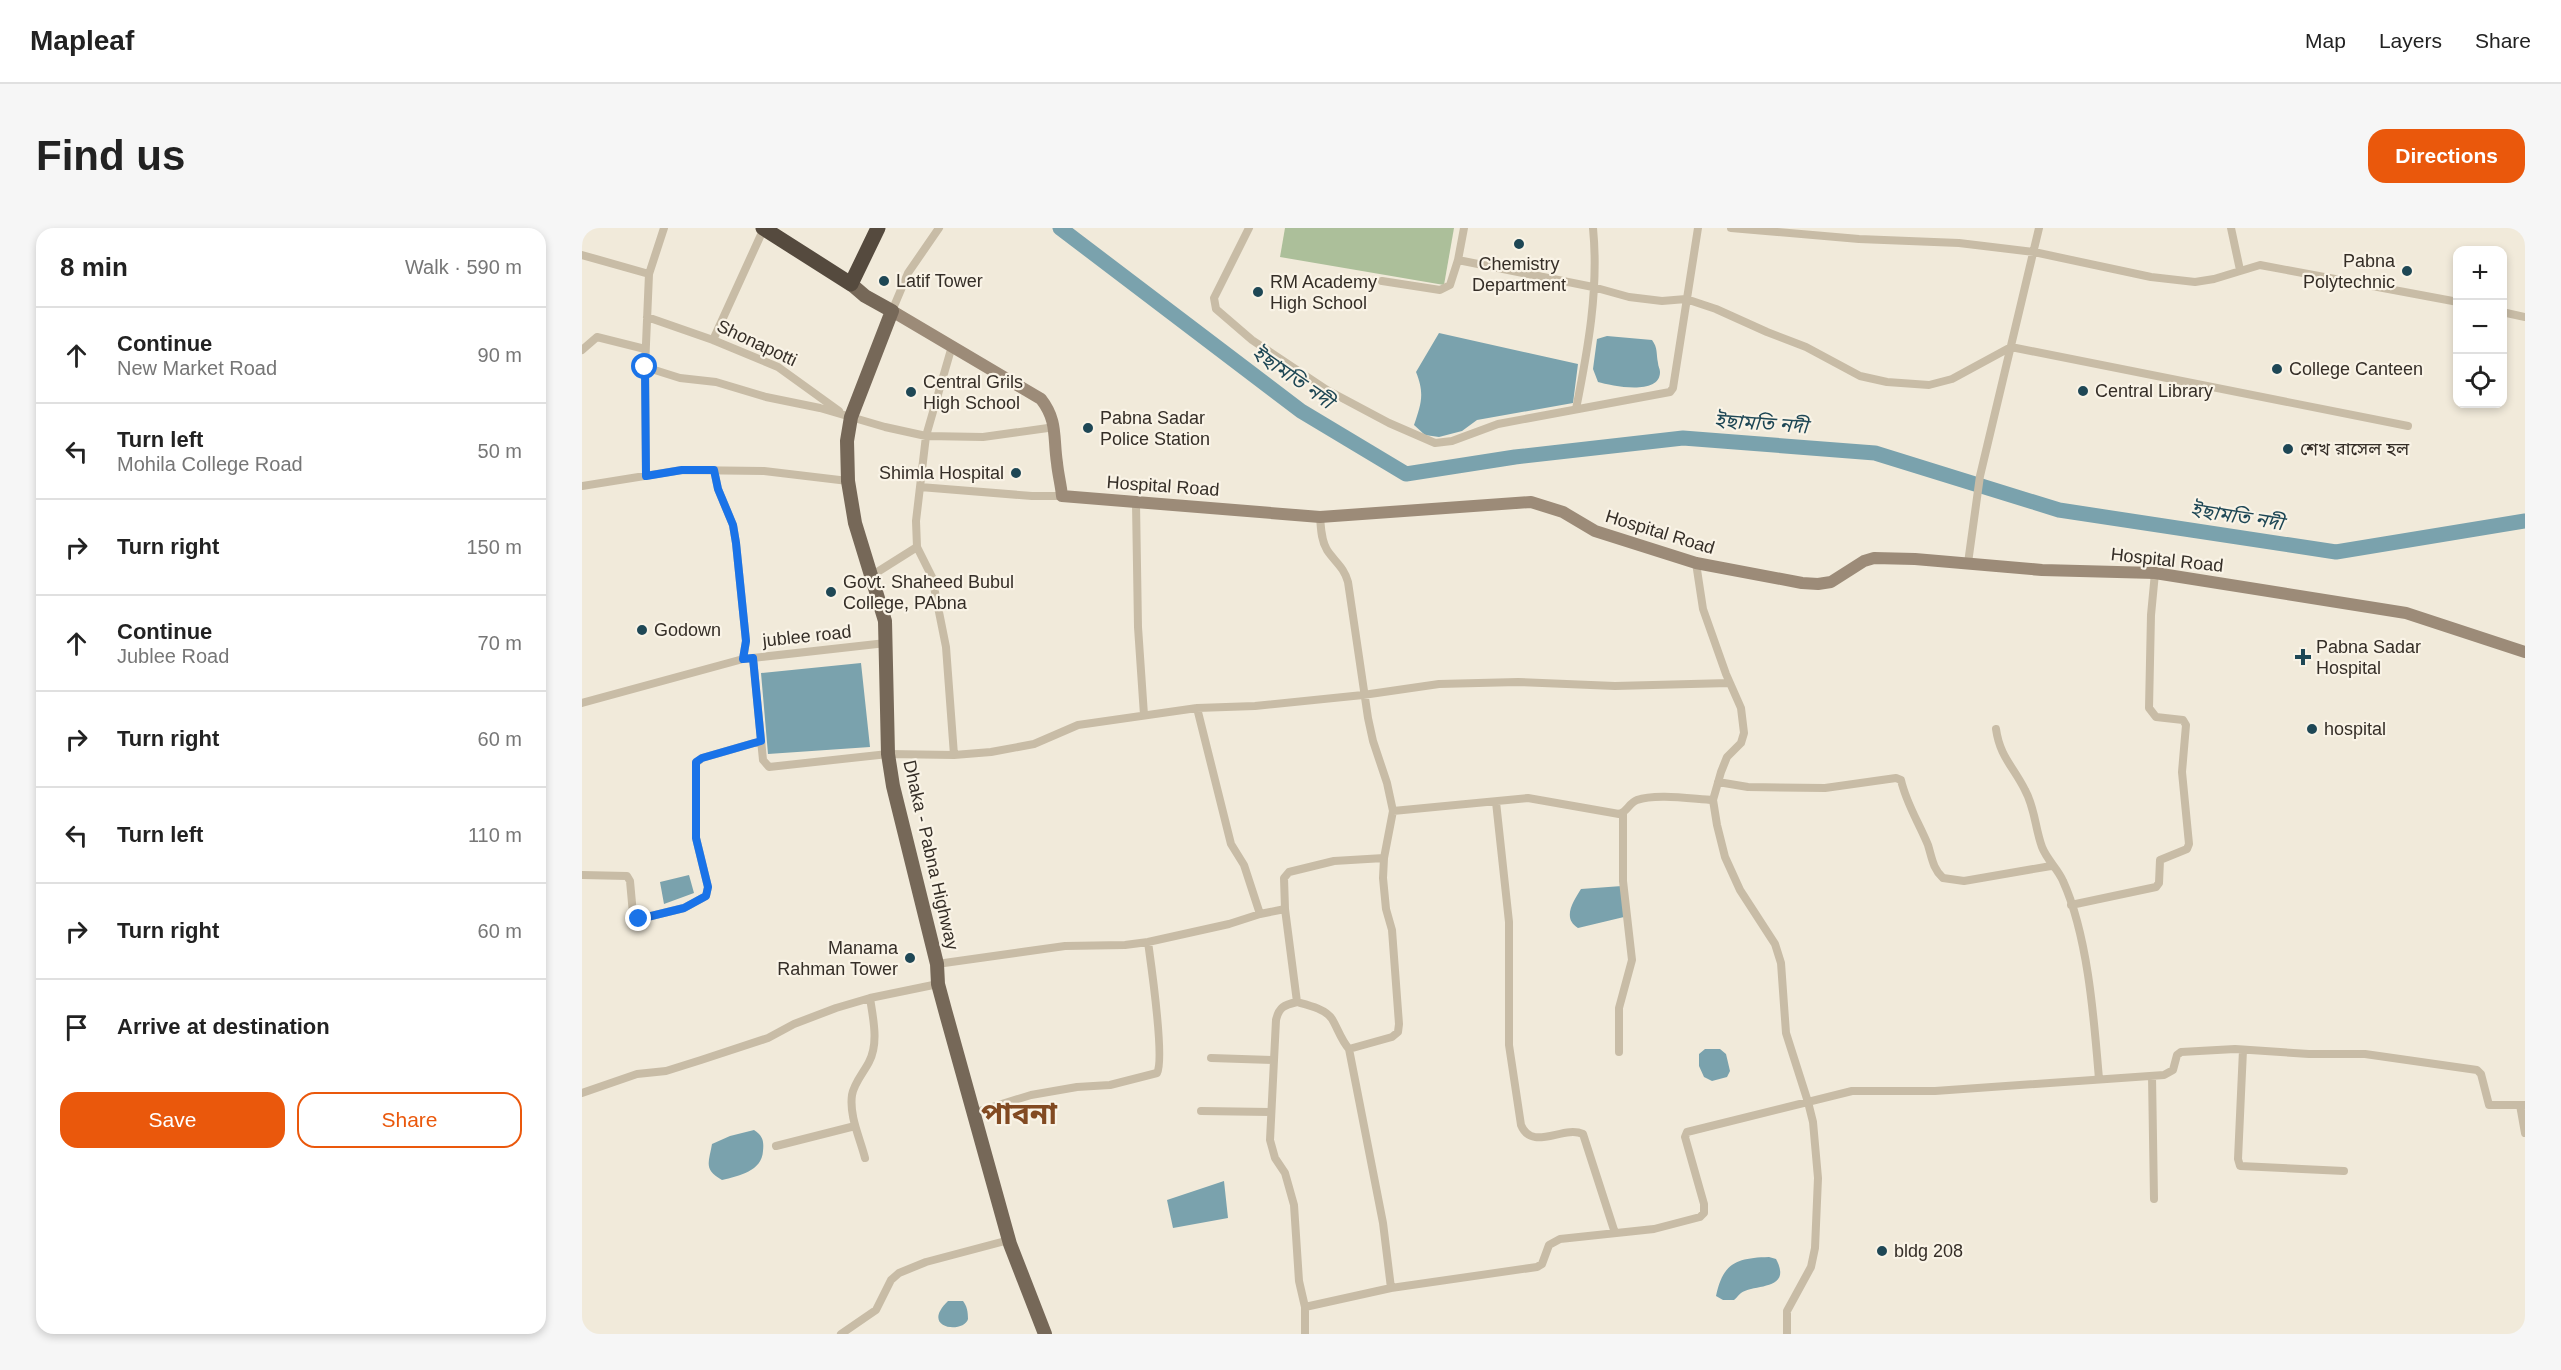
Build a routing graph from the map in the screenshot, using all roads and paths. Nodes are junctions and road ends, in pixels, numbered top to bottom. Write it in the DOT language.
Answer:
graph roads {
  1 [pos="664,228"];
  2 [pos="763,228"];
  3 [pos="878,228"];
  4 [pos="939,228"];
  5 [pos="1249,228"];
  6 [pos="1464,228"];
  7 [pos="1593,228"];
  8 [pos="1698,228"];
  9 [pos="1731,228"];
  10 [pos="2039,228"];
  11 [pos="2231,228"];
  12 [pos="1783,229"];
  13 [pos="2034,252"];
  14 [pos="582,255"];
  15 [pos="1458,260"];
  16 [pos="2240,270"];
  17 [pos="649,274"];
  18 [pos="1382,281"];
  19 [pos="852,284"];
  20 [pos="1593,287"];
  21 [pos="1686,299"];
  22 [pos="2453,301"];
  23 [pos="892,310"];
  24 [pos="2507,313"];
  25 [pos="647,317"];
  26 [pos="2525,317"];
  27 [pos="713,340"];
  28 [pos="952,346"];
  29 [pos="2011,346"];
  30 [pos="645,349"];
  31 [pos="582,350"];
  32 [pos="645,367"];
  33 [pos="1576,409"];
  34 [pos="848,416"];
  35 [pos="2408,426"];
  36 [pos="1054,427"];
  37 [pos="926,435"];
  38 [pos="714,470"];
  39 [pos="646,476"];
  40 [pos="848,480"];
  41 [pos="582,486"];
  42 [pos="920,487"];
  43 [pos="1062,496"];
  44 [pos="1136,503"];
  45 [pos="1320,517"];
  46 [pos="917,547"];
  47 [pos="1696,563"];
  48 [pos="1968,563"];
  49 [pos="2156,573"];
  50 [pos="871,576"];
  51 [pos="886,643"];
  52 [pos="2525,652"];
  53 [pos="748,659"];
  54 [pos="1729,683"];
  55 [pos="1363,695"];
  56 [pos="582,703"];
  57 [pos="1197,708"];
  58 [pos="1144,715"];
  59 [pos="1995,729"];
  60 [pos="761,741"];
  61 [pos="888,754"];
  62 [pos="954,754"];
  63 [pos="1718,782"];
  64 [pos="1713,800"];
  65 [pos="1496,802"];
  66 [pos="1393,811"];
  67 [pos="1623,814"];
  68 [pos="1384,858"];
  69 [pos="2051,866"];
  70 [pos="582,875"];
  71 [pos="2071,905"];
  72 [pos="1285,909"];
  73 [pos="1260,914"];
  74 [pos="1148,942"];
  75 [pos="937,964"];
  76 [pos="938,984"];
  77 [pos="870,998"];
  78 [pos="1297,1002"];
  79 [pos="1349,1048"];
  80 [pos="2243,1050"];
  81 [pos="1619,1052"];
  82 [pos="1211,1059"];
  83 [pos="1274,1060"];
  84 [pos="2152,1076"];
  85 [pos="2099,1079"];
  86 [pos="582,1093"];
  87 [pos="1808,1102"];
  88 [pos="2523,1105"];
  89 [pos="1201,1111"];
  90 [pos="1270,1112"];
  91 [pos="974,1113"];
  92 [pos="855,1126"];
  93 [pos="2525,1133"];
  94 [pos="776,1146"];
  95 [pos="865,1158"];
  96 [pos="2344,1171"];
  97 [pos="2154,1199"];
  98 [pos="1615,1233"];
  99 [pos="1009,1240"];
  100 [pos="1391,1288"];
  101 [pos="1305,1307"];
  102 [pos="841,1334"];
  103 [pos="1044,1334"];
  104 [pos="1305,1334"];
  105 [pos="1787,1334"];
  1 -- 17 [label="street"];
  2 -- 19 [label="highway"];
  2 -- 27 [label="street"];
  3 -- 19 [label="highway"];
  4 -- 23 [label="street"];
  5 -- 33 [label="street"];
  6 -- 15 [label="street"];
  7 -- 20 [label="street"];
  8 -- 21 [label="street"];
  9 -- 12 [label="street"];
  10 -- 13 [label="street"];
  11 -- 16 [label="street"];
  12 -- 13 [label="street"];
  13 -- 16 [label="street"];
  13 -- 29 [label="street"];
  14 -- 17 [label="street"];
  15 -- 18 [label="street"];
  15 -- 20 [label="street"];
  16 -- 22 [label="street"];
  17 -- 25 [label="street"];
  19 -- 23 [label="main road"];
  20 -- 21 [label="street"];
  20 -- 33 [label="street"];
  21 -- 29 [label="street"];
  21 -- 33 [label="street"];
  23 -- 28 [label="main road"];
  23 -- 34 [label="main road, Dhaka - Pabna Highway"];
  24 -- 26 [label="street"];
  25 -- 27 [label="street, Shonapotti"];
  25 -- 30 [label="street"];
  27 -- 34 [label="street, Shonapotti"];
  28 -- 36 [label="main road"];
  28 -- 37 [label="street"];
  29 -- 35 [label="street"];
  29 -- 48 [label="street"];
  30 -- 31 [label="street"];
  30 -- 32 [label="street"];
  32 -- 34 [label="street"];
  32 -- 39 [label="street"];
  34 -- 37 [label="street"];
  34 -- 40 [label="main road, Dhaka - Pabna Highway"];
  36 -- 37 [label="street"];
  36 -- 43 [label="main road"];
  37 -- 42 [label="street"];
  38 -- 39 [label="street"];
  38 -- 40 [label="street"];
  38 -- 53 [label="street, jublee road"];
  39 -- 41 [label="street"];
  40 -- 50 [label="main road, Dhaka - Pabna Highway"];
  42 -- 43 [label="street"];
  42 -- 46 [label="street"];
  43 -- 44 [label="main road, Hospital Road"];
  44 -- 45 [label="main road, Hospital Road"];
  44 -- 58 [label="street"];
  45 -- 47 [label="main road, Hospital Road"];
  45 -- 55 [label="street"];
  46 -- 50 [label="street"];
  46 -- 62 [label="street"];
  47 -- 48 [label="main road, Hospital Road"];
  47 -- 54 [label="street"];
  48 -- 49 [label="main road, Hospital Road"];
  49 -- 52 [label="main road, Hospital Road"];
  49 -- 71 [label="street"];
  50 -- 51 [label="main road, Dhaka - Pabna Highway"];
  51 -- 53 [label="street, jublee road"];
  51 -- 61 [label="main road, Dhaka - Pabna Highway"];
  53 -- 56 [label="street, jublee road"];
  53 -- 60 [label="street, jublee road"];
  54 -- 55 [label="street"];
  54 -- 63 [label="street"];
  55 -- 57 [label="street"];
  55 -- 66 [label="street"];
  57 -- 58 [label="street"];
  57 -- 73 [label="street"];
  58 -- 62 [label="street"];
  59 -- 69 [label="street"];
  60 -- 61 [label="street, jublee road"];
  60 -- 70 [label="street"];
  61 -- 62 [label="street"];
  61 -- 75 [label="main road, Dhaka - Pabna Highway"];
  63 -- 64 [label="street"];
  63 -- 69 [label="street"];
  64 -- 67 [label="street"];
  64 -- 87 [label="street"];
  65 -- 66 [label="street"];
  65 -- 67 [label="street"];
  65 -- 98 [label="street"];
  66 -- 68 [label="street"];
  67 -- 81 [label="street"];
  68 -- 72 [label="street"];
  68 -- 79 [label="street"];
  69 -- 71 [label="street"];
  71 -- 85 [label="street"];
  72 -- 73 [label="street"];
  72 -- 78 [label="street"];
  73 -- 74 [label="street"];
  74 -- 75 [label="street"];
  74 -- 91 [label="street"];
  75 -- 76 [label="main road, Dhaka - Pabna Highway"];
  76 -- 77 [label="street"];
  76 -- 91 [label="main road, Dhaka - Pabna Highway"];
  77 -- 86 [label="street"];
  77 -- 92 [label="street"];
  78 -- 79 [label="street"];
  78 -- 83 [label="street"];
  79 -- 100 [label="street"];
  80 -- 84 [label="street"];
  80 -- 88 [label="street"];
  80 -- 96 [label="street"];
  82 -- 83 [label="street"];
  83 -- 90 [label="street"];
  84 -- 85 [label="street"];
  84 -- 97 [label="street"];
  85 -- 87 [label="street"];
  87 -- 98 [label="street"];
  87 -- 105 [label="street"];
  88 -- 93 [label="street"];
  89 -- 90 [label="street"];
  90 -- 101 [label="street"];
  91 -- 99 [label="main road, Dhaka - Pabna Highway"];
  92 -- 94 [label="street"];
  92 -- 95 [label="street"];
  98 -- 100 [label="street"];
  99 -- 102 [label="street"];
  99 -- 103 [label="main road, Dhaka - Pabna Highway"];
  100 -- 101 [label="street"];
  101 -- 104 [label="street"];
}
